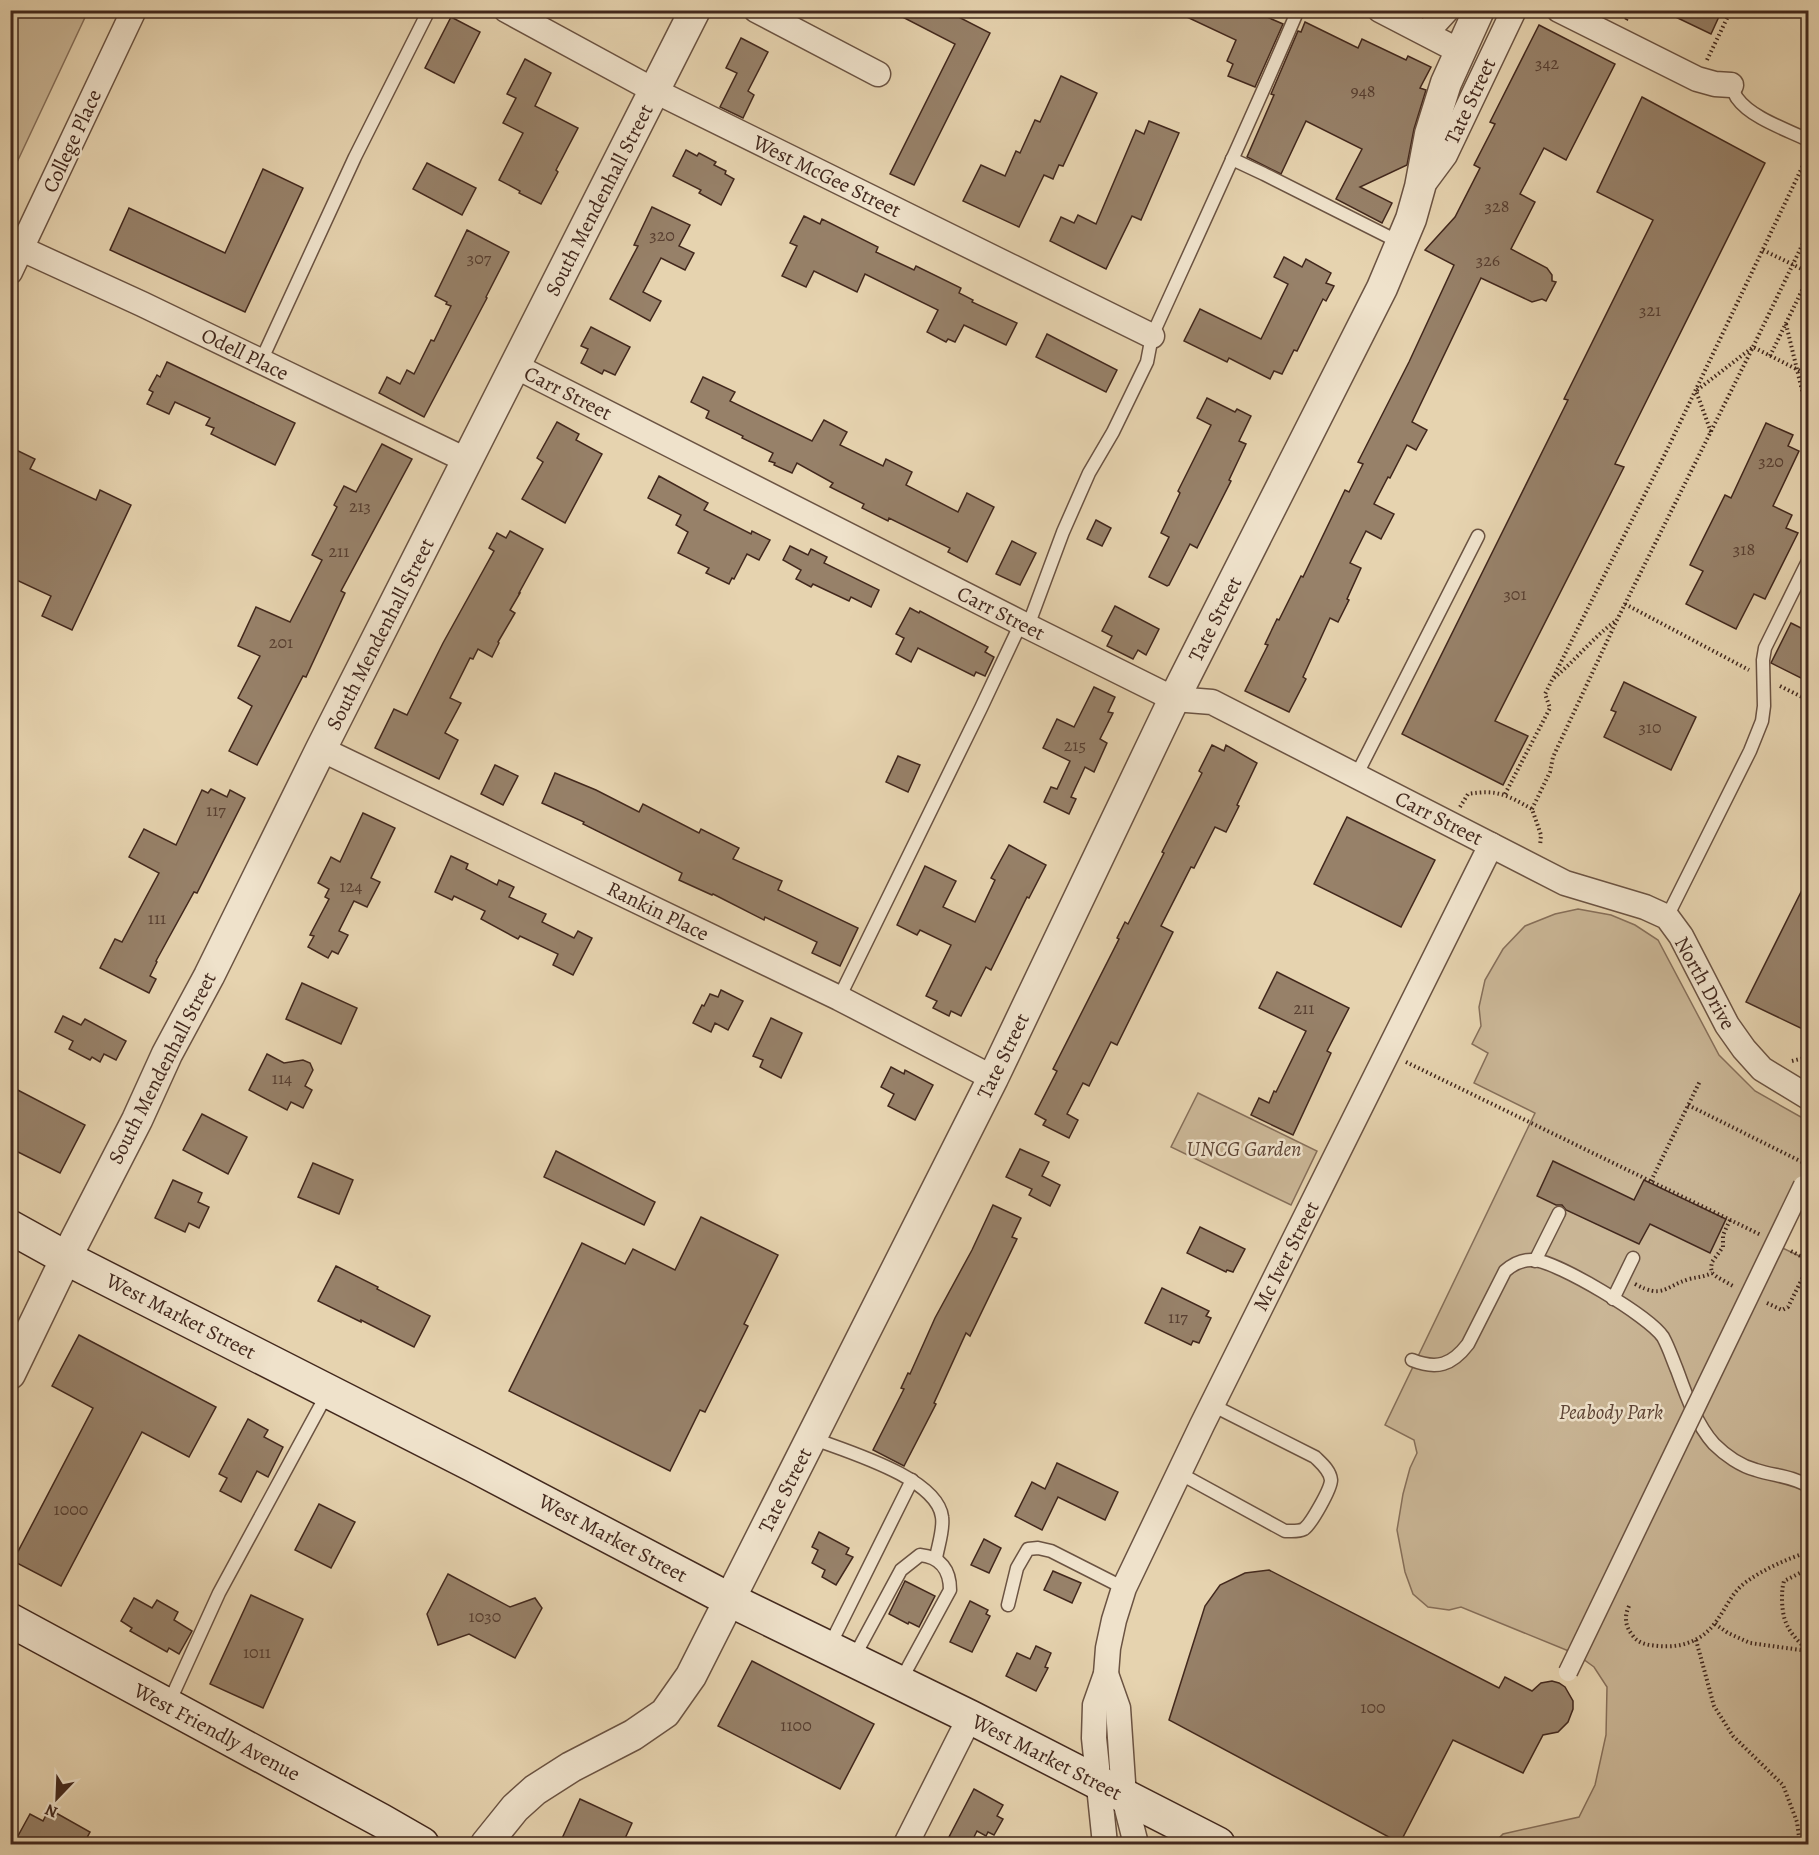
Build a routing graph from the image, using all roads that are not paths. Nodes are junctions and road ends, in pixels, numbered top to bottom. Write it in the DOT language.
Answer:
graph roads {
  1 [pos="134,10"];
  2 [pos="429,10"];
  3 [pos="506,10"];
  4 [pos="695,10"];
  5 [pos="756,10"];
  6 [pos="1298,10"];
  7 [pos="1380,10"];
  8 [pos="1447,10"];
  9 [pos="1479,10"];
  10 [pos="1514,10"];
  11 [pos="1559,10"];
  12 [pos="1426,33"];
  13 [pos="1461,52"];
  14 [pos="878,74"];
  15 [pos="1731,85"];
  16 [pos="655,91"];
  17 [pos="1809,140"];
  18 [pos="1232,159"];
  19 [pos="1420,187"];
  20 [pos="1402,244"];
  21 [pos="16,246"];
  22 [pos="10,272"];
  23 [pos="1152,336"];
  24 [pos="261,362"];
  25 [pos="515,366"];
  26 [pos="468,461"];
  27 [pos="1478,536"];
  28 [pos="1809,561"];
  29 [pos="1024,625"];
  30 [pos="1174,699"];
  31 [pos="321,749"];
  32 [pos="1356,776"];
  33 [pos="1491,845"];
  34 [pos="1667,917"];
  35 [pos="838,998"];
  36 [pos="993,1078"];
  37 [pos="1809,1097"];
  38 [pos="1803,1185"];
  39 [pos="1559,1213"];
  40 [pos="10,1227"];
  41 [pos="66,1257"];
  42 [pos="1633,1258"];
  43 [pos="1535,1261"];
  44 [pos="1613,1299"];
  45 [pos="1412,1360"];
  46 [pos="10,1374"];
  47 [pos="329,1391"];
  48 [pos="1212,1405"];
  49 [pos="1694,1411"];
  50 [pos="812,1438"];
  51 [pos="1179,1473"];
  52 [pos="912,1480"];
  53 [pos="1806,1481"];
  54 [pos="936,1558"];
  55 [pos="1124,1588"];
  56 [pos="730,1600"];
  57 [pos="1008,1605"];
  58 [pos="10,1620"];
  59 [pos="841,1654"];
  60 [pos="1568,1672"];
  61 [pos="900,1683"];
  62 [pos="168,1705"];
  63 [pos="970,1717"];
  64 [pos="1111,1790"];
  65 [pos="422,1845"];
  66 [pos="486,1845"];
  67 [pos="906,1845"];
  68 [pos="1105,1845"];
  69 [pos="1136,1845"];
  70 [pos="1218,1845"];
  1 -- 21 [label="street, College Place"];
  2 -- 24 [label="lane"];
  3 -- 16 [label="street, West McGee Street"];
  4 -- 16 [label="street, South Mendenhall Street"];
  5 -- 14 [label="street"];
  6 -- 18 [label="lane"];
  7 -- 12 [label="street"];
  8 -- 12 [label="street"];
  9 -- 13 [label="street, Tate Street"];
  10 -- 19 [label="street, Tate Street"];
  11 -- 15 [label="street"];
  12 -- 13 [label="street"];
  13 -- 19 [label="street, Tate Street"];
  15 -- 17 [label="lane"];
  16 -- 23 [label="street, West McGee Street"];
  16 -- 25 [label="street, South Mendenhall Street"];
  18 -- 20 [label="lane"];
  18 -- 23 [label="lane"];
  19 -- 20 [label="street, Tate Street"];
  20 -- 30 [label="street, Tate Street"];
  21 -- 22 [label="street, College Place"];
  21 -- 24 [label="street, Odell Place"];
  23 -- 29 [label="lane"];
  24 -- 26 [label="street, Odell Place"];
  25 -- 26 [label="street, South Mendenhall Street"];
  25 -- 29 [label="street, Carr Street"];
  26 -- 31 [label="street, South Mendenhall Street"];
  27 -- 32 [label="lane"];
  28 -- 34 [label="lane"];
  29 -- 30 [label="street, Carr Street"];
  29 -- 35 [label="lane"];
  30 -- 32 [label="street, Carr Street"];
  30 -- 36 [label="street, Tate Street"];
  31 -- 35 [label="street, Rankin Place"];
  31 -- 41 [label="street, South Mendenhall Street"];
  32 -- 33 [label="street, Carr Street"];
  33 -- 34 [label="street, North Drive"];
  33 -- 48 [label="street, Mc Iver Street"];
  34 -- 37 [label="street, North Drive"];
  35 -- 36 [label="street, Rankin Place"];
  36 -- 50 [label="street, Tate Street"];
  38 -- 49 [label="street, bridge"];
  39 -- 43 [label="lane"];
  40 -- 41 [label="main road, West Market Street"];
  41 -- 46 [label="street, South Mendenhall Street"];
  41 -- 47 [label="main road, West Market Street"];
  42 -- 44 [label="lane"];
  43 -- 44 [label="lane"];
  43 -- 45 [label="lane"];
  44 -- 49 [label="lane"];
  47 -- 56 [label="main road, West Market Street"];
  47 -- 62 [label="lane"];
  48 -- 51 [label="street, Mc Iver Street"];
  48 -- 51 [label="lane"];
  49 -- 53 [label="lane"];
  49 -- 60 [label="street, bridge"];
  50 -- 52 [label="lane"];
  50 -- 56 [label="street, Tate Street"];
  51 -- 55 [label="street, Mc Iver Street"];
  52 -- 54 [label="lane"];
  52 -- 59 [label="lane"];
  54 -- 59 [label="lane"];
  54 -- 61 [label="lane"];
  55 -- 57 [label="lane"];
  55 -- 64 [label="street, Mc Iver Street"];
  56 -- 59 [label="main road, West Market Street"];
  56 -- 66 [label="street, Tate Street"];
  58 -- 62 [label="main road, West Friendly Avenue"];
  59 -- 61 [label="main road, West Market Street"];
  61 -- 63 [label="main road, West Market Street"];
  62 -- 65 [label="main road, West Friendly Avenue"];
  63 -- 64 [label="main road, West Market Street"];
  63 -- 67 [label="street"];
  64 -- 68 [label="street"];
  64 -- 69 [label="street"];
  64 -- 70 [label="main road, West Market Street"];
}
